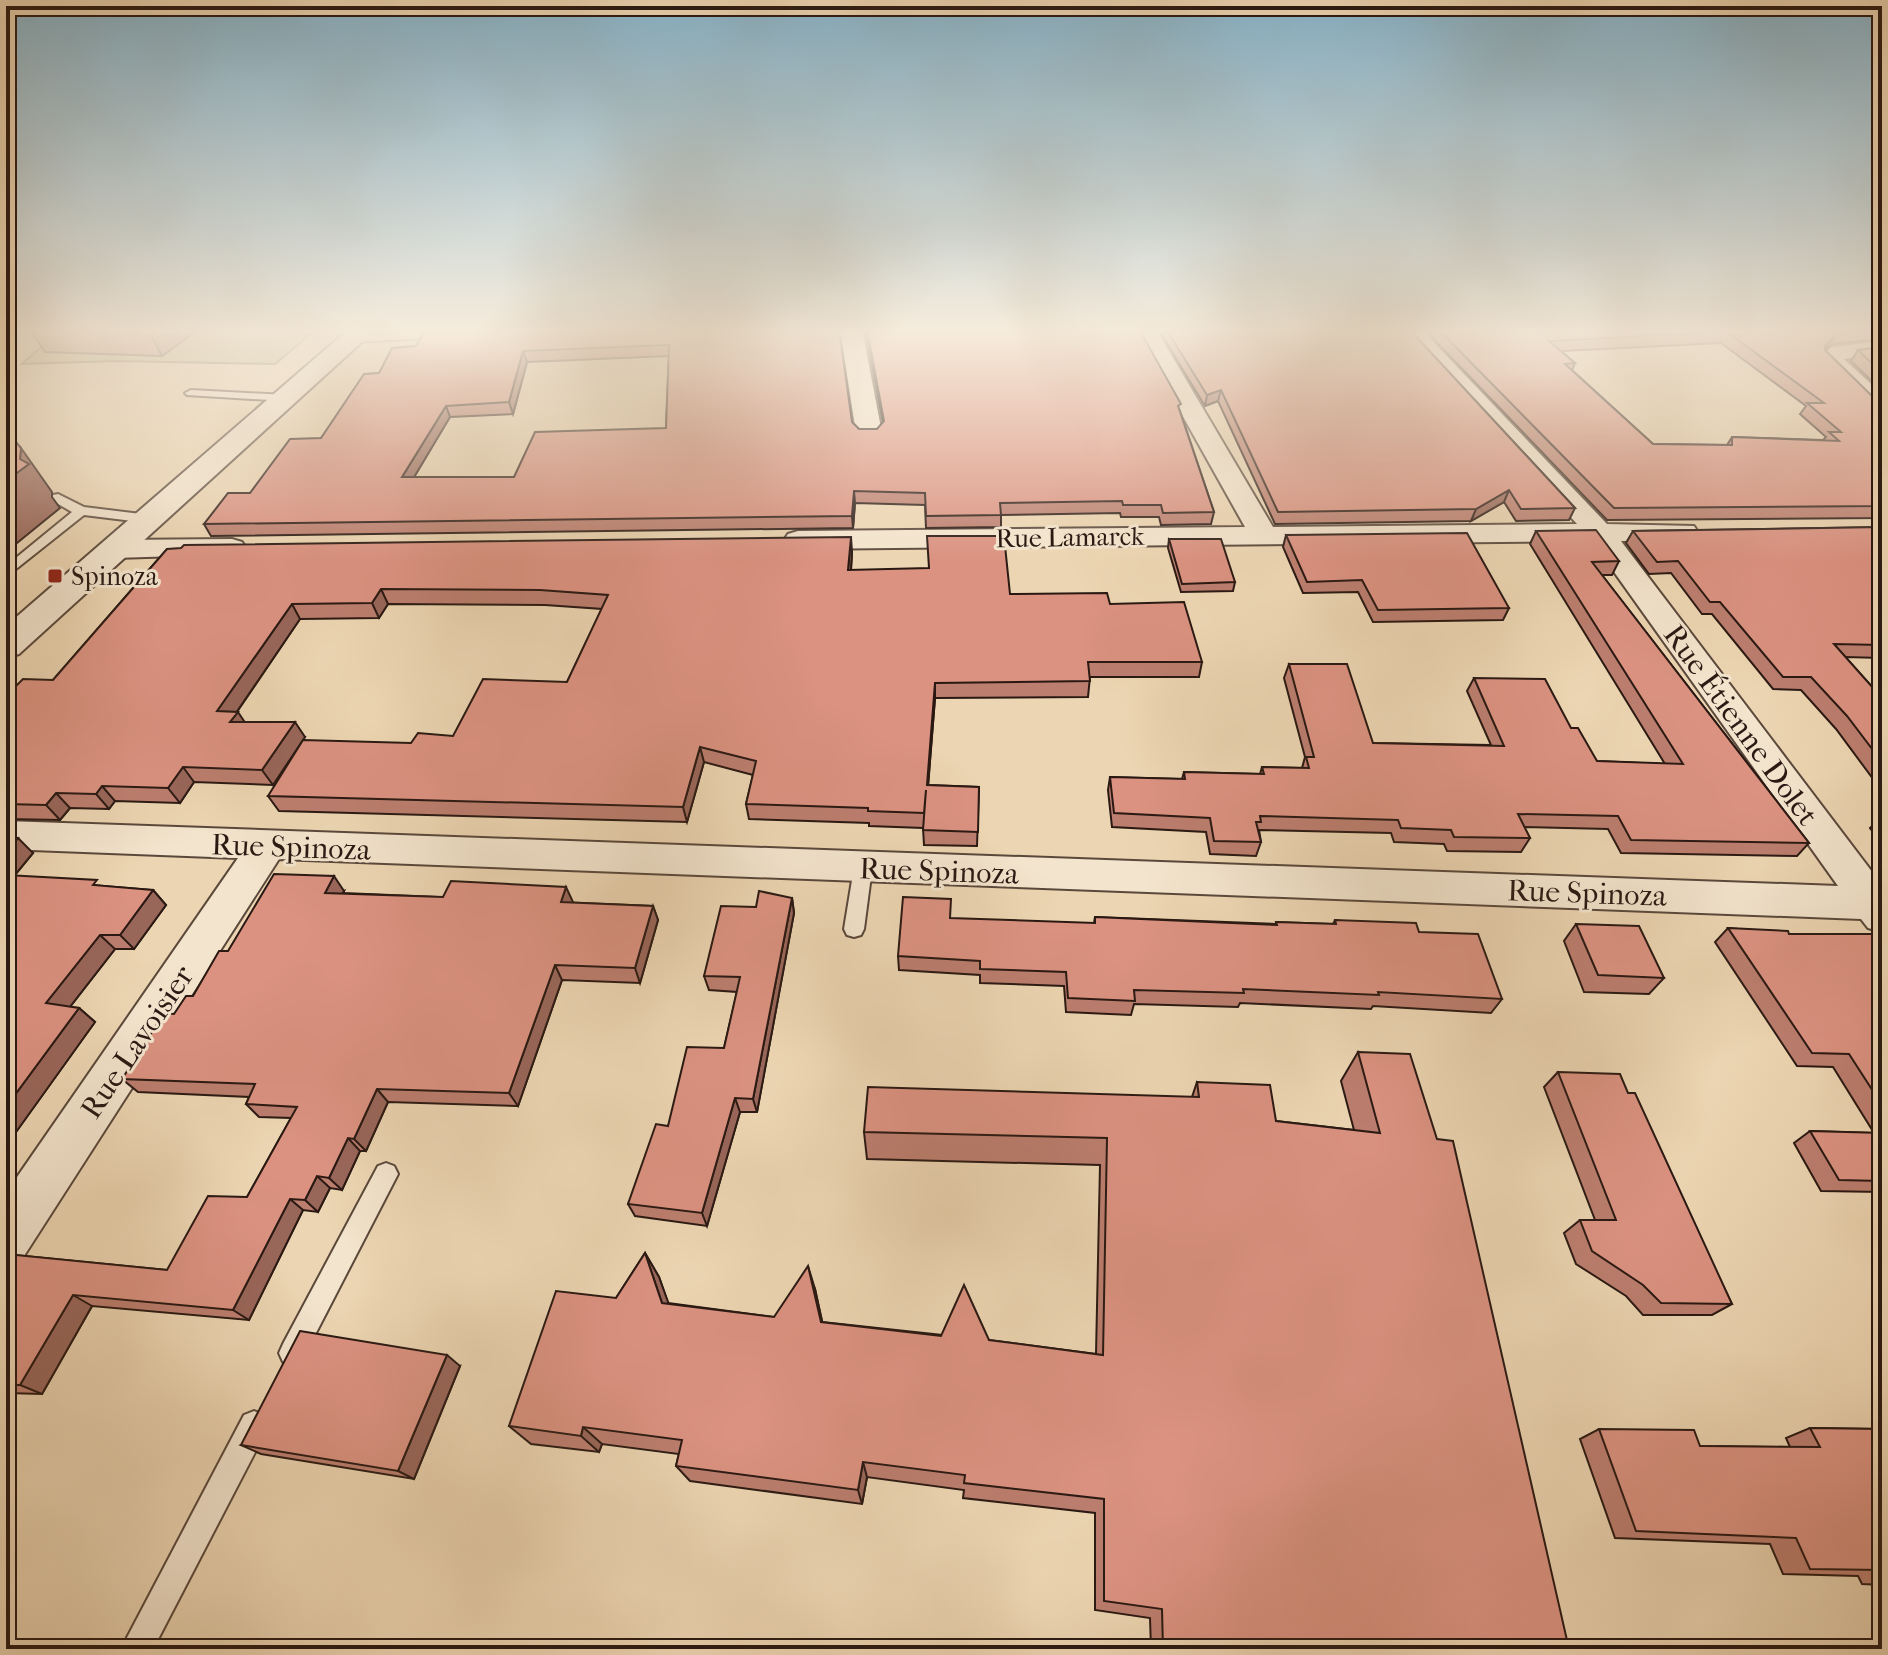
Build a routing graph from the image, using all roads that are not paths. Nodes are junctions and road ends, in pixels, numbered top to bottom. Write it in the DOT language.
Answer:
graph roads {
  1 [pos="276,406"];
  2 [pos="864,406"];
  3 [pos="1189,406"];
  4 [pos="1481,406"];
  5 [pos="869,433"];
  6 [pos="58,498"];
  7 [pos="81,511"];
  8 [pos="149,519"];
  9 [pos="1710,532"];
  10 [pos="1263,534"];
  11 [pos="1601,534"];
  12 [pos="767,541"];
  13 [pos="256,547"];
  14 [pos="115,549"];
  15 [pos="6,573"];
  16 [pos="6,646"];
  17 [pos="6,835"];
  18 [pos="267,846"];
  19 [pos="863,868"];
  20 [pos="1877,909"];
  21 [pos="854,929"];
  22 [pos="386,1174"];
  23 [pos="6,1238"];
  24 [pos="283,1370"];
  25 [pos="268,1397"];
  26 [pos="136,1649"];
  1 -- 8 [label="street"];
  2 -- 5 [label="street"];
  3 -- 10 [label="street"];
  4 -- 11 [label="street, Rue Étienne Dolet"];
  6 -- 7 [label="lane"];
  7 -- 8 [label="lane"];
  7 -- 15 [label="lane"];
  8 -- 14 [label="street"];
  9 -- 11 [label="street, Rue Lamarck"];
  10 -- 11 [label="street, Rue Lamarck"];
  10 -- 12 [label="street, Rue Lamarck"];
  11 -- 20 [label="street, Rue Étienne Dolet"];
  13 -- 14 [label="street"];
  14 -- 16 [label="street"];
  17 -- 18 [label="street, Rue Spinoza"];
  18 -- 19 [label="street, Rue Spinoza"];
  18 -- 23 [label="street, Rue Lavoisier"];
  19 -- 20 [label="street, Rue Spinoza"];
  19 -- 21 [label="lane"];
  22 -- 24 [label="lane"];
  25 -- 26 [label="lane"];
}
